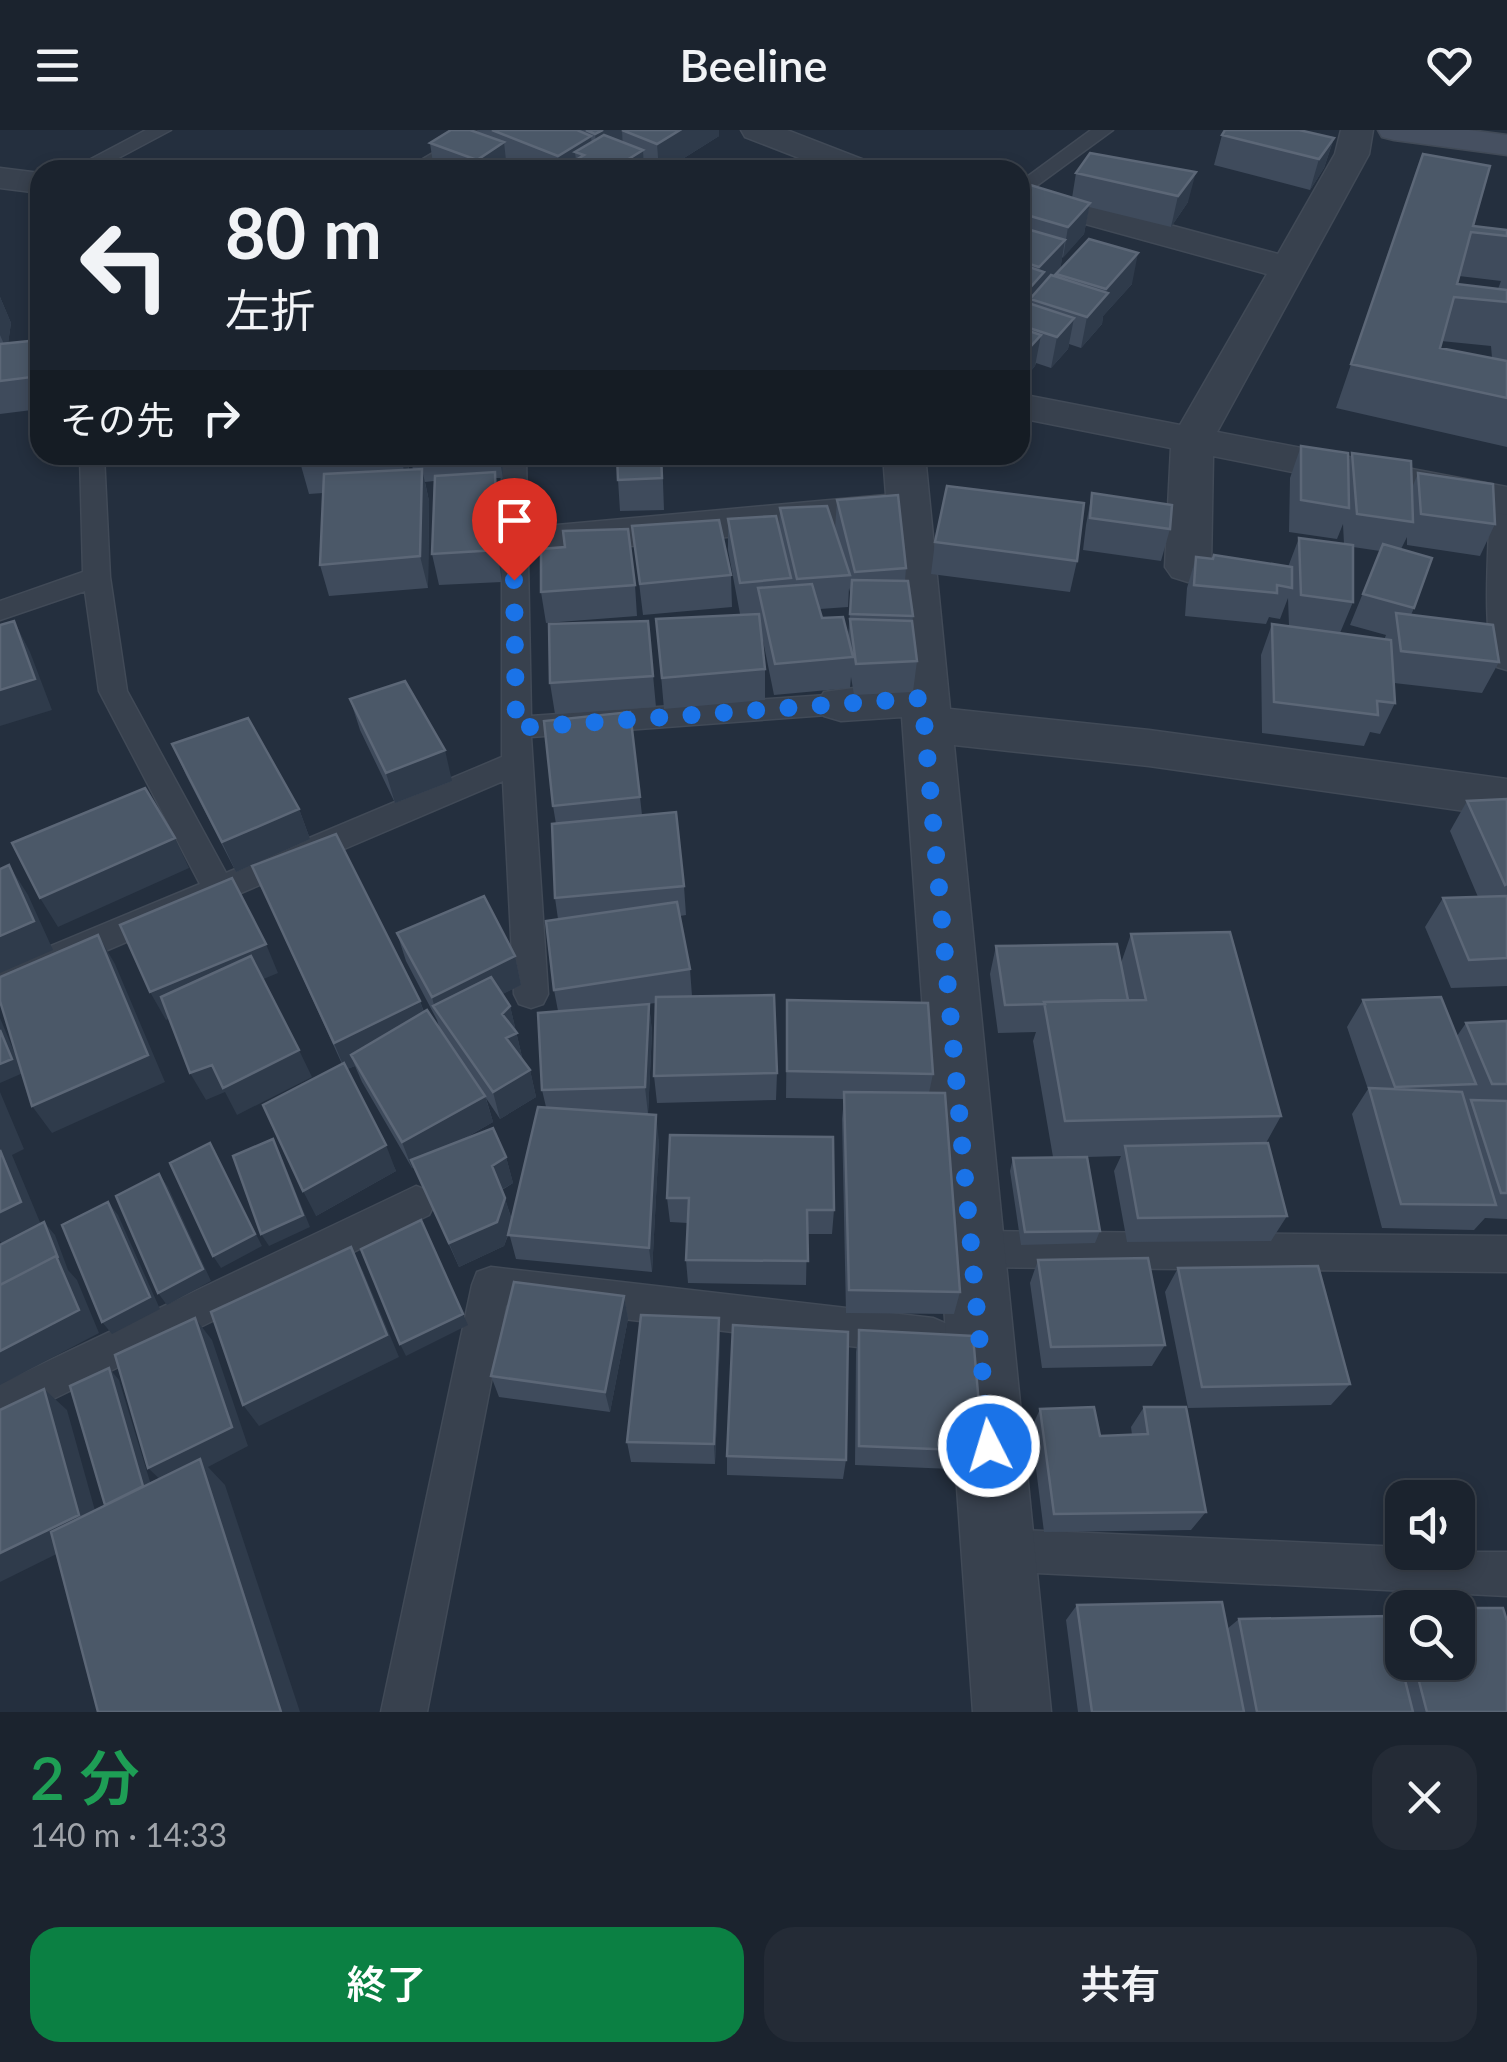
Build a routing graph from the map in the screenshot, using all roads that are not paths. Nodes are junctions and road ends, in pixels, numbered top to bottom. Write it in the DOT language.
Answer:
graph roads {
  1 [pos="162,130"];
  2 [pos="486,130"];
  3 [pos="757,130"];
  4 [pos="1102,130"];
  5 [pos="1357,130"];
  6 [pos="1394,130"];
  7 [pos="1507,145"];
  8 [pos="100,160"];
  9 [pos="432,160"];
  10 [pos="834,160"];
  11 [pos="0,178"];
  12 [pos="30,182"];
  13 [pos="1030,186"];
  14 [pos="1030,197"];
  15 [pos="1287,268"];
  16 [pos="1030,408"];
  17 [pos="1192,440"];
  18 [pos="92,465"];
  19 [pos="514,465"];
  20 [pos="904,465"];
  21 [pos="1505,501"];
  22 [pos="906,507"];
  23 [pos="513,543"];
  24 [pos="1188,567"];
  25 [pos="97,577"];
  26 [pos="0,610"];
  27 [pos="1507,660"];
  28 [pos="841,704"];
  29 [pos="925,711"];
  30 [pos="516,728"];
  31 [pos="517,763"];
  32 [pos="1507,798"];
  33 [pos="218,888"];
  34 [pos="0,982"];
  35 [pos="530,994"];
  36 [pos="416,1203"];
  37 [pos="972,1249"];
  38 [pos="1507,1254"];
  39 [pos="980,1342"];
  40 [pos="0,1405"];
  41 [pos="998,1550"];
  42 [pos="1507,1574"];
  43 [pos="404,1712"];
  44 [pos="1012,1712"];
  1 -- 8 [label="lane"];
  2 -- 9 [label="lane"];
  3 -- 10 [label="street"];
  4 -- 13 [label="lane"];
  5 -- 15 [label="street"];
  6 -- 7 [label="main road"];
  11 -- 12 [label="street"];
  14 -- 15 [label="street"];
  15 -- 17 [label="street"];
  16 -- 17 [label="street"];
  17 -- 21 [label="street"];
  17 -- 24 [label="street"];
  18 -- 25 [label="lane"];
  19 -- 23 [label="lane"];
  20 -- 22 [label="street"];
  21 -- 27 [label="lane"];
  22 -- 23 [label="street"];
  22 -- 29 [label="street"];
  23 -- 30 [label="lane"];
  25 -- 26 [label="lane"];
  25 -- 33 [label="lane"];
  28 -- 29 [label="street"];
  28 -- 30 [label="lane"];
  29 -- 32 [label="street"];
  29 -- 37 [label="street"];
  30 -- 31 [label="lane"];
  31 -- 33 [label="lane"];
  31 -- 35 [label="lane"];
  33 -- 34 [label="lane"];
  36 -- 40 [label="lane"];
  37 -- 38 [label="lane"];
  37 -- 39 [label="street"];
  39 -- 41 [label="street"];
  39 -- 43 [label="lane"];
  41 -- 42 [label="lane"];
  41 -- 44 [label="street"];
}
